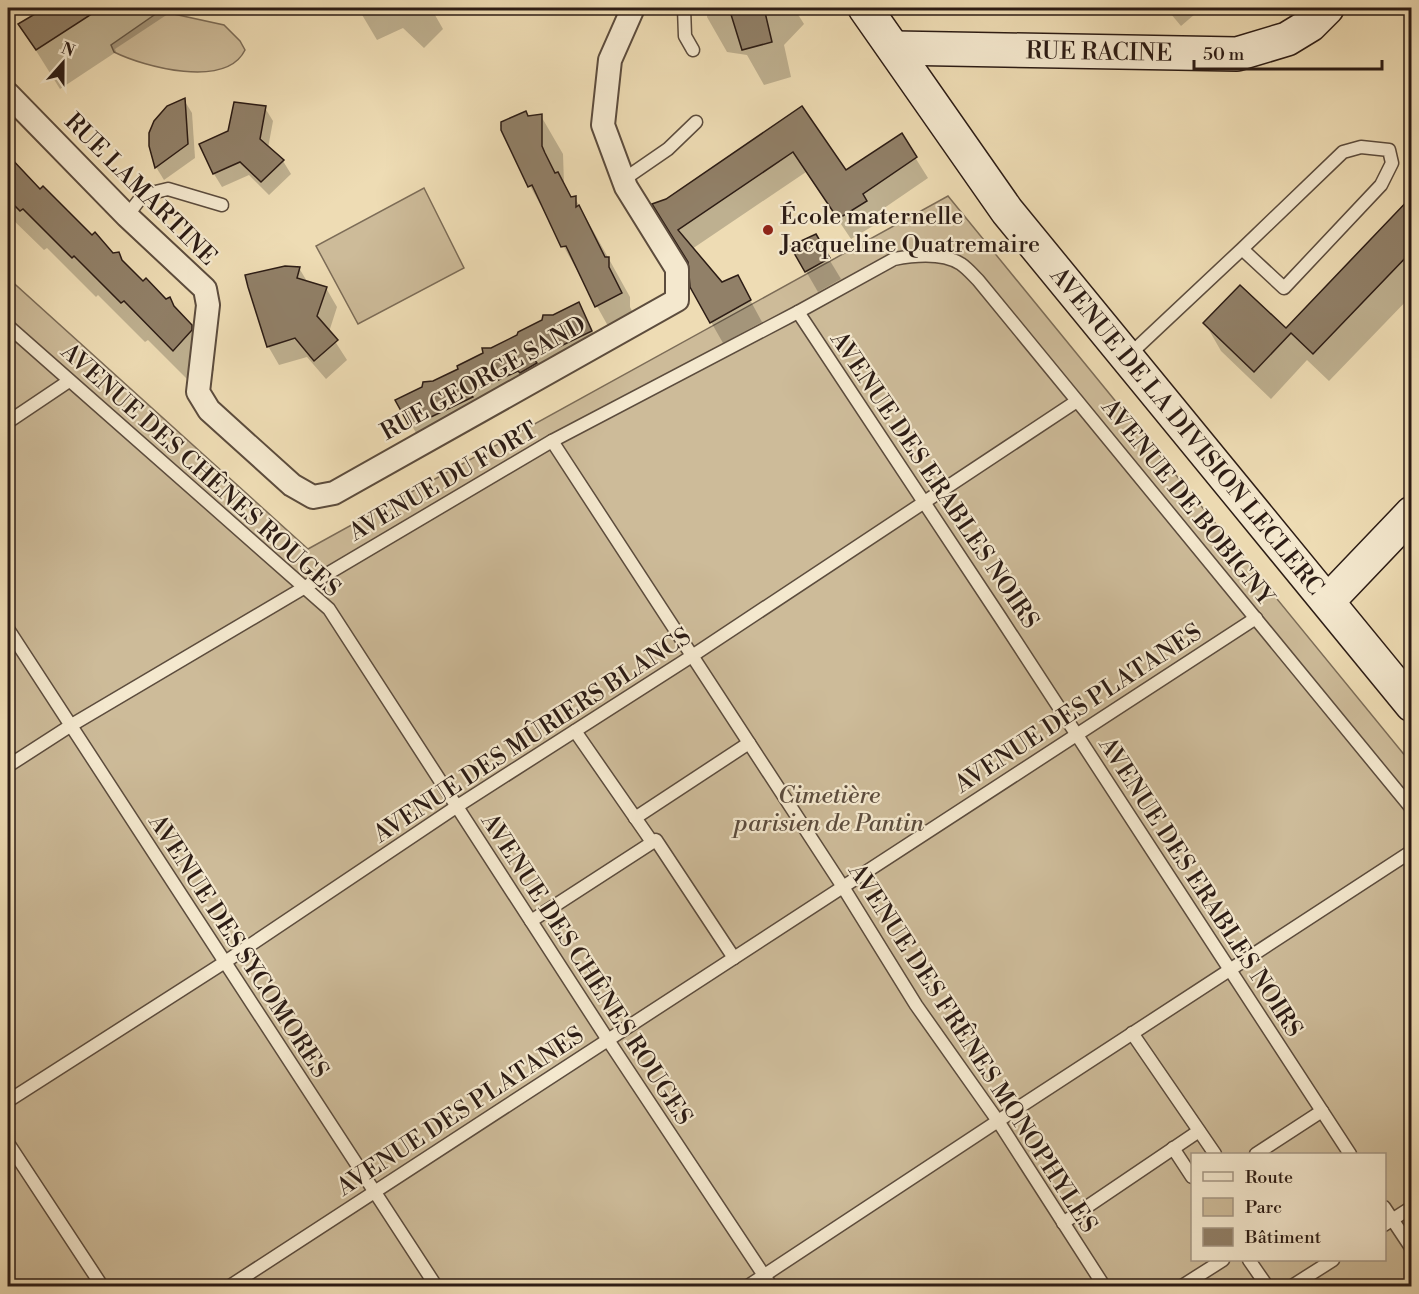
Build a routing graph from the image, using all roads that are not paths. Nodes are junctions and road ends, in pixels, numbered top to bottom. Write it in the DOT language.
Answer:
graph roads {
  1 [pos="633,8"];
  2 [pos="684,8"];
  3 [pos="865,8"];
  4 [pos="1327,8"];
  5 [pos="894,48"];
  6 [pos="693,50"];
  7 [pos="8,94"];
  8 [pos="696,122"];
  9 [pos="623,180"];
  10 [pos="222,205"];
  11 [pos="126,216"];
  12 [pos="1242,249"];
  13 [pos="911,255"];
  14 [pos="798,312"];
  15 [pos="8,326"];
  16 [pos="1127,356"];
  17 [pos="69,381"];
  18 [pos="1077,401"];
  19 [pos="8,422"];
  20 [pos="552,441"];
  21 [pos="314,497"];
  22 [pos="924,501"];
  23 [pos="1412,513"];
  24 [pos="305,587"];
  25 [pos="1328,601"];
  26 [pos="1256,618"];
  27 [pos="8,629"];
  28 [pos="692,656"];
  29 [pos="1412,705"];
  30 [pos="70,726"];
  31 [pos="575,731"];
  32 [pos="1076,735"];
  33 [pos="749,743"];
  34 [pos="8,766"];
  35 [pos="456,807"];
  36 [pos="1412,809"];
  37 [pos="635,818"];
  38 [pos="652,842"];
  39 [pos="1412,851"];
  40 [pos="843,887"];
  41 [pos="531,921"];
  42 [pos="734,958"];
  43 [pos="225,962"];
  44 [pos="1229,970"];
  45 [pos="1132,1033"];
  46 [pos="608,1040"];
  47 [pos="8,1101"];
  48 [pos="1322,1112"];
  49 [pos="998,1121"];
  50 [pos="1198,1131"];
  51 [pos="8,1143"];
  52 [pos="1173,1148"];
  53 [pos="1214,1153"];
  54 [pos="1259,1153"];
  55 [pos="1349,1153"];
  56 [pos="1191,1175"];
  57 [pos="374,1193"];
  58 [pos="1412,1207"];
  59 [pos="1389,1222"];
  60 [pos="1063,1223"];
  61 [pos="1412,1249"];
  62 [pos="1221,1261"];
  63 [pos="1250,1261"];
  64 [pos="1331,1261"];
  65 [pos="768,1281"];
  66 [pos="102,1287"];
  67 [pos="230,1287"];
  68 [pos="436,1287"];
  69 [pos="748,1287"];
  70 [pos="1104,1287"];
  71 [pos="1182,1287"];
  72 [pos="1267,1287"];
  73 [pos="1292,1287"];
  1 -- 9 [label="street"];
  2 -- 6 [label="lane"];
  3 -- 5 [label="main road, AVENUE DE LA DIVISION LECLERC"];
  4 -- 5 [label="main road, RUE RACINE"];
  5 -- 16 [label="main road, AVENUE DE LA DIVISION LECLERC"];
  7 -- 11 [label="street, RUE LAMARTINE"];
  8 -- 9 [label="lane"];
  9 -- 21 [label="street, RUE GEORGE SAND"];
  10 -- 11 [label="lane"];
  11 -- 21 [label="street, RUE LAMARTINE"];
  12 -- 12 [label="lane"];
  12 -- 16 [label="lane"];
  13 -- 14 [label="lane, AVENUE DU FORT"];
  13 -- 18 [label="lane, AVENUE DE BOBIGNY"];
  14 -- 20 [label="lane, AVENUE DU FORT"];
  14 -- 22 [label="lane, AVENUE DES ERABLES NOIRS"];
  15 -- 17 [label="lane, AVENUE DES CHÊNES ROUGES"];
  16 -- 25 [label="main road, AVENUE DE LA DIVISION LECLERC"];
  17 -- 19 [label="lane"];
  17 -- 24 [label="lane, AVENUE DES CHÊNES ROUGES"];
  18 -- 22 [label="lane, AVENUE DES MÛRIERS BLANCS"];
  18 -- 26 [label="lane, AVENUE DE BOBIGNY"];
  20 -- 24 [label="lane, AVENUE DU FORT"];
  20 -- 28 [label="lane, AVENUE DES FRÊNES MONOPHYLES"];
  22 -- 28 [label="lane, AVENUE DES MÛRIERS BLANCS"];
  22 -- 32 [label="lane, AVENUE DES ERABLES NOIRS"];
  23 -- 25 [label="main road"];
  24 -- 30 [label="lane, AVENUE DU FORT"];
  24 -- 35 [label="lane, AVENUE DES CHÊNES ROUGES"];
  25 -- 29 [label="main road, AVENUE DE LA DIVISION LECLERC"];
  26 -- 32 [label="lane, AVENUE DES PLATANES"];
  26 -- 36 [label="lane, AVENUE DE BOBIGNY"];
  27 -- 30 [label="lane, AVENUE DES SYCOMORES"];
  28 -- 31 [label="lane, AVENUE DES MÛRIERS BLANCS"];
  28 -- 33 [label="lane, AVENUE DES FRÊNES MONOPHYLES"];
  30 -- 34 [label="lane, AVENUE DU FORT"];
  30 -- 43 [label="lane, AVENUE DES SYCOMORES"];
  31 -- 35 [label="lane, AVENUE DES MÛRIERS BLANCS"];
  31 -- 37 [label="lane"];
  32 -- 40 [label="lane, AVENUE DES PLATANES"];
  32 -- 44 [label="lane, AVENUE DES ERABLES NOIRS"];
  33 -- 37 [label="lane"];
  33 -- 40 [label="lane, AVENUE DES FRÊNES MONOPHYLES"];
  35 -- 41 [label="lane, AVENUE DES CHÊNES ROUGES"];
  35 -- 43 [label="lane, AVENUE DES MÛRIERS BLANCS"];
  37 -- 38 [label="lane"];
  38 -- 41 [label="lane"];
  38 -- 42 [label="lane"];
  39 -- 44 [label="lane"];
  40 -- 42 [label="lane, AVENUE DES PLATANES"];
  40 -- 49 [label="lane, AVENUE DES FRÊNES MONOPHYLES"];
  41 -- 46 [label="lane, AVENUE DES CHÊNES ROUGES"];
  42 -- 46 [label="lane, AVENUE DES PLATANES"];
  43 -- 47 [label="lane, AVENUE DES MÛRIERS BLANCS"];
  43 -- 57 [label="lane, AVENUE DES SYCOMORES"];
  44 -- 45 [label="lane"];
  44 -- 48 [label="lane, AVENUE DES ERABLES NOIRS"];
  45 -- 49 [label="lane"];
  45 -- 50 [label="lane"];
  46 -- 57 [label="lane, AVENUE DES PLATANES"];
  46 -- 65 [label="lane, AVENUE DES CHÊNES ROUGES"];
  48 -- 54 [label="lane"];
  48 -- 55 [label="lane, AVENUE DES ERABLES NOIRS"];
  49 -- 60 [label="lane, AVENUE DES FRÊNES MONOPHYLES"];
  49 -- 65 [label="lane"];
  50 -- 52 [label="lane"];
  50 -- 53 [label="lane"];
  51 -- 66 [label="lane"];
  52 -- 56 [label="lane"];
  52 -- 60 [label="lane"];
  57 -- 67 [label="lane, AVENUE DES PLATANES"];
  57 -- 68 [label="lane, AVENUE DES SYCOMORES"];
  58 -- 59 [label="lane"];
  59 -- 61 [label="lane"];
  60 -- 70 [label="lane, AVENUE DES FRÊNES MONOPHYLES"];
  62 -- 71 [label="lane"];
  63 -- 72 [label="lane"];
  64 -- 73 [label="lane"];
  65 -- 69 [label="lane"];
}
